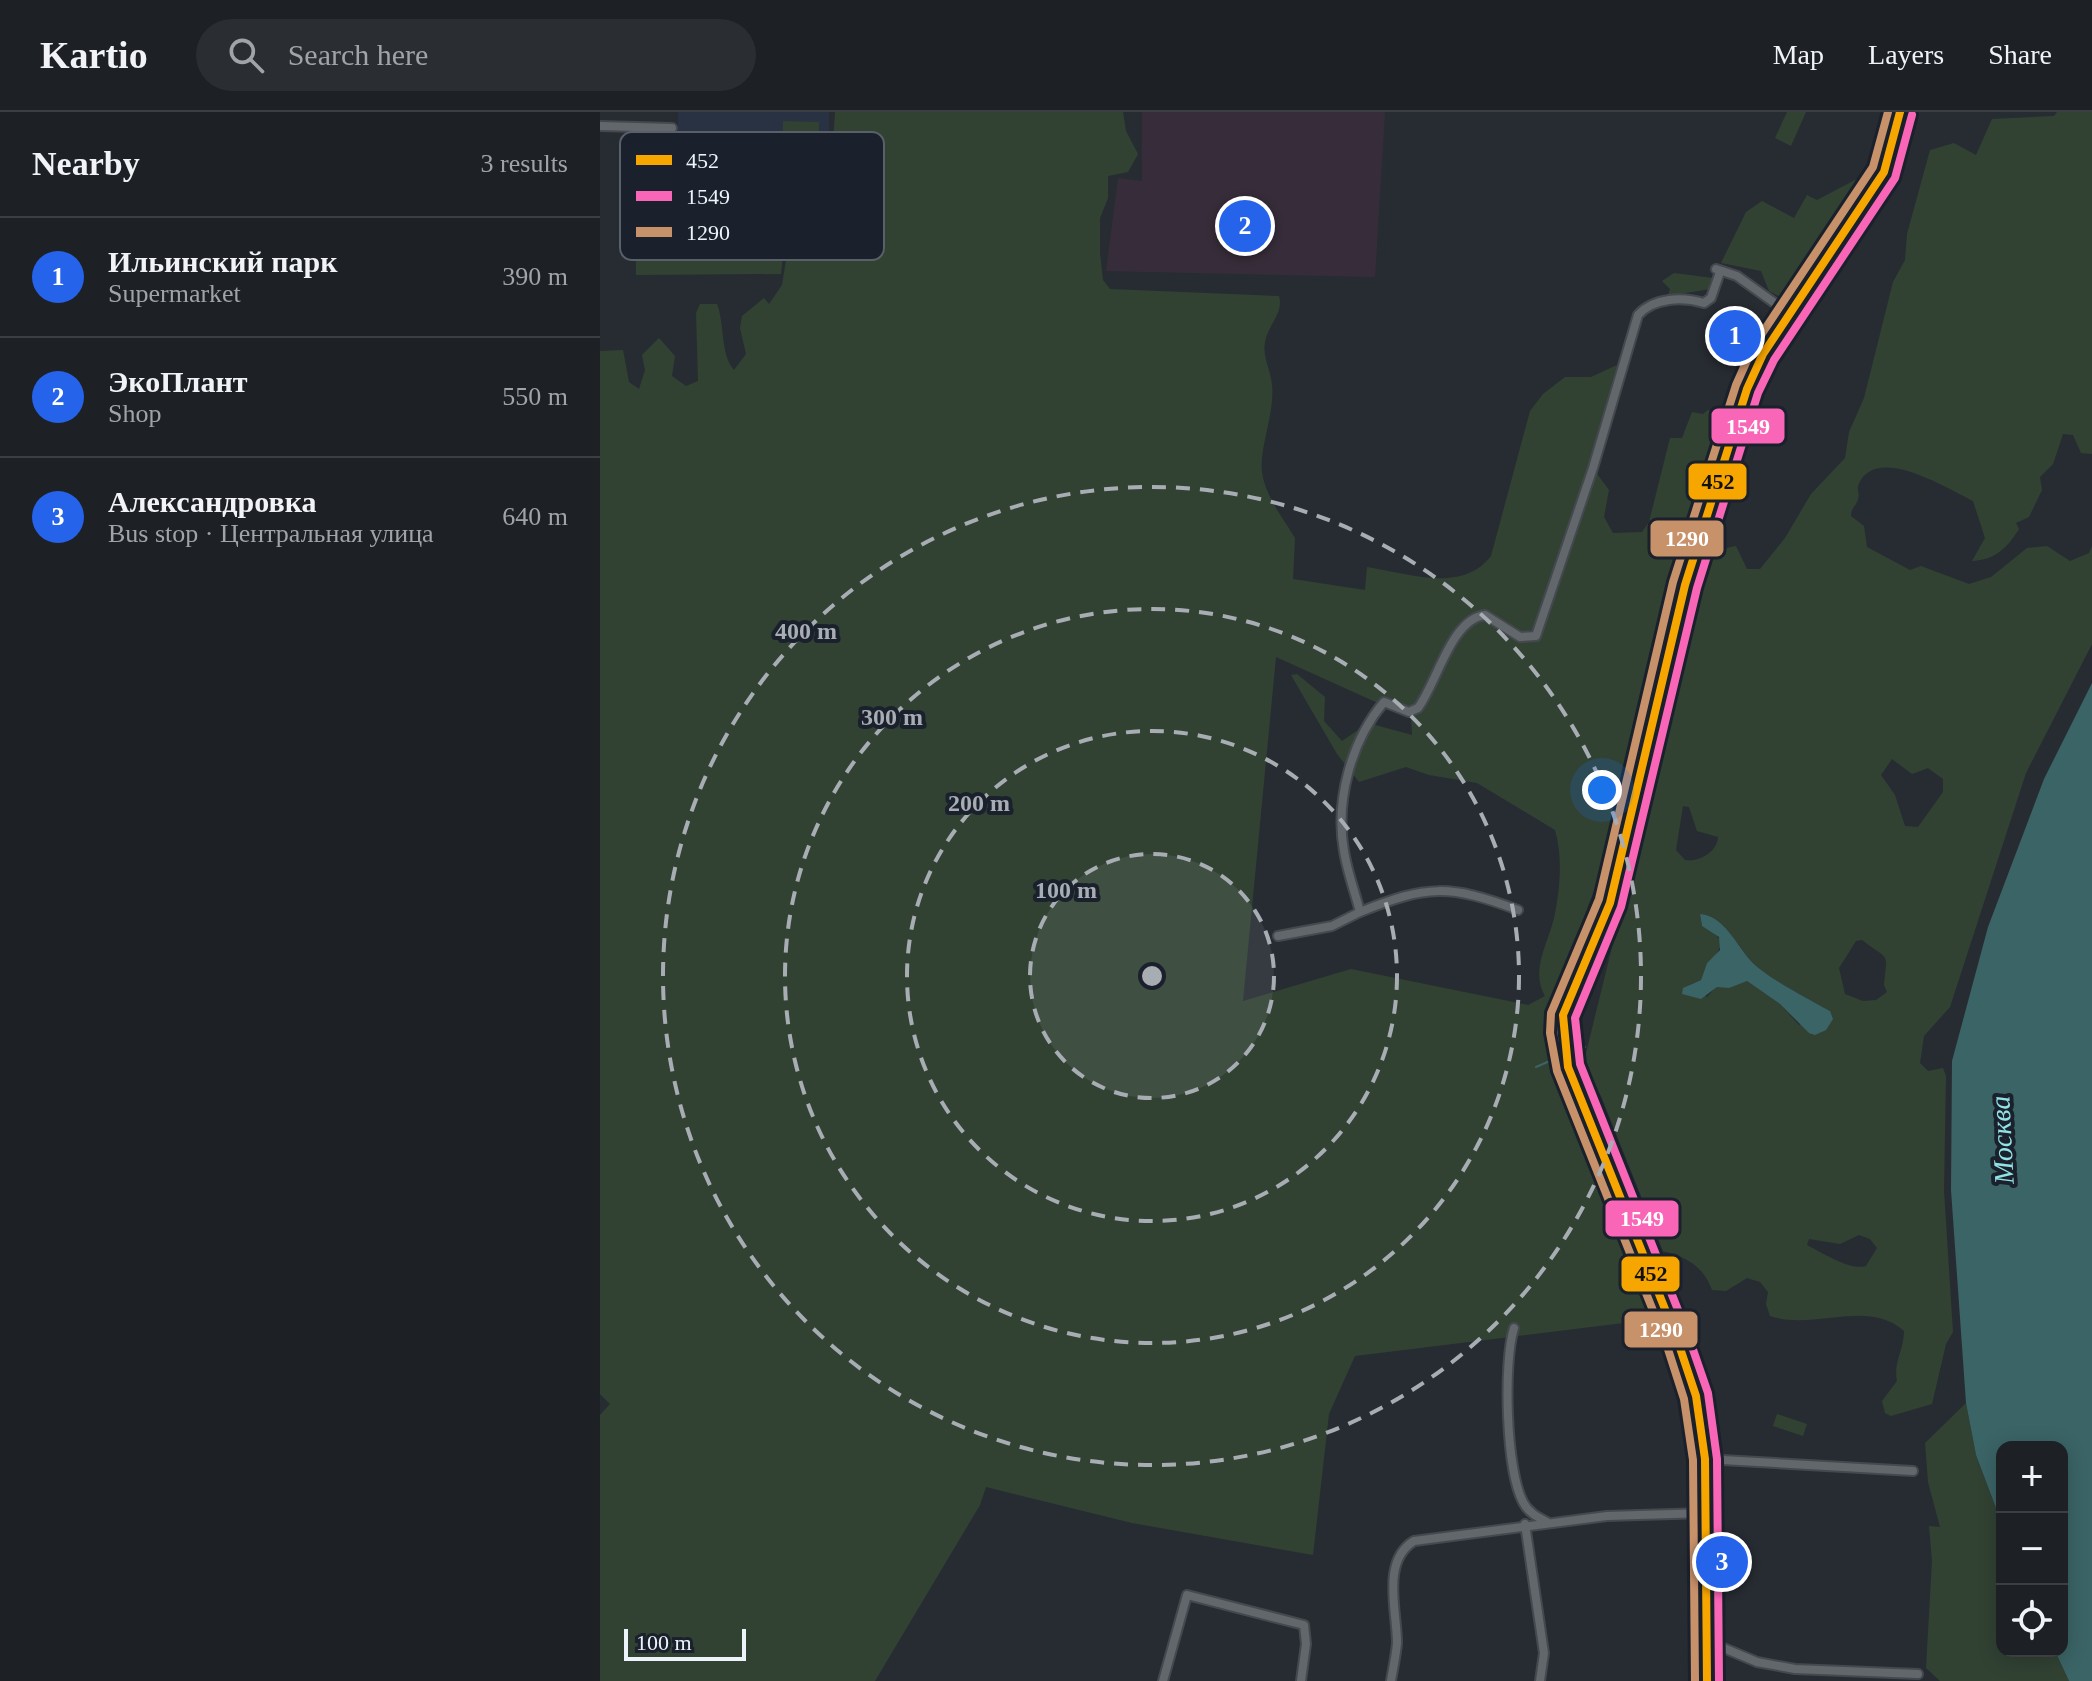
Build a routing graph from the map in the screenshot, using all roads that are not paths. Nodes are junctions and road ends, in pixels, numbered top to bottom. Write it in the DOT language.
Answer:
graph roads {
  1 [pos="1900,112"];
  2 [pos="600,126"];
  3 [pos="672,128"];
  4 [pos="1790,314"];
  5 [pos="1518,910"];
  6 [pos="1360,912"];
  7 [pos="1278,936"];
  8 [pos="1514,1328"];
  9 [pos="1705,1459"];
  10 [pos="1913,1471"];
  11 [pos="1705,1513"];
  12 [pos="1548,1522"];
  13 [pos="1525,1524"];
  14 [pos="1707,1641"];
  15 [pos="1918,1674"];
  16 [pos="1163,1681"];
  17 [pos="1301,1681"];
  18 [pos="1391,1681"];
  19 [pos="1540,1681"];
  20 [pos="1707,1681"];
  1 -- 4 [label="main road"];
  2 -- 3 [label="street"];
  4 -- 6 [label="street"];
  4 -- 9 [label="main road"];
  5 -- 6 [label="street"];
  6 -- 7 [label="street"];
  8 -- 12 [label="street"];
  9 -- 10 [label="street"];
  9 -- 11 [label="main road"];
  11 -- 12 [label="street"];
  11 -- 14 [label="main road"];
  12 -- 13 [label="street"];
  13 -- 18 [label="street"];
  13 -- 19 [label="street"];
  14 -- 15 [label="street"];
  14 -- 20 [label="main road"];
  16 -- 17 [label="street"];
}
